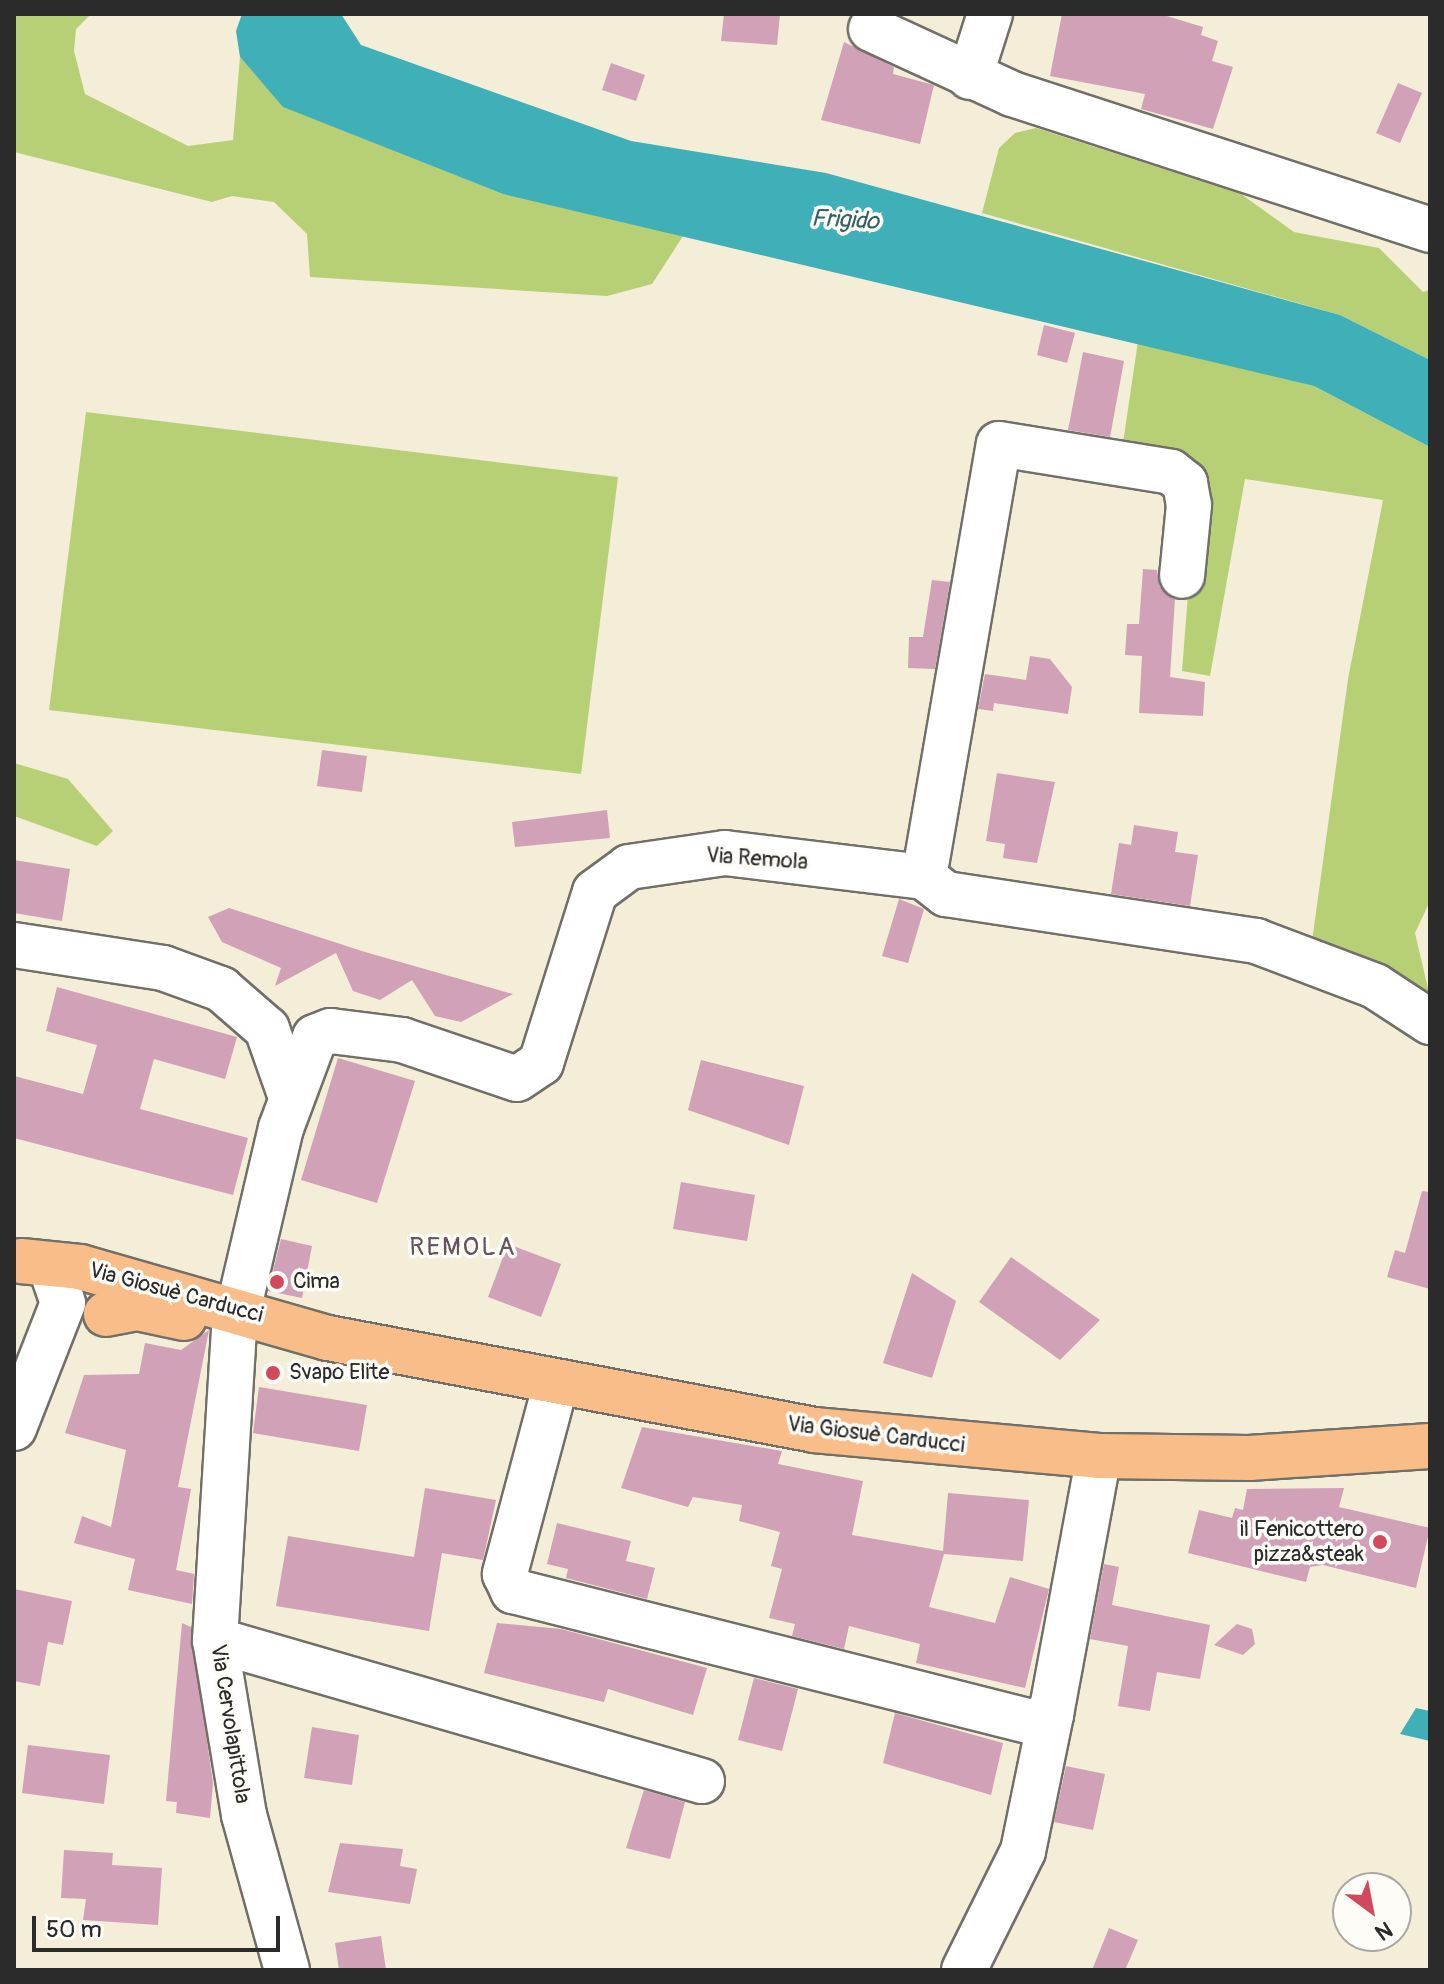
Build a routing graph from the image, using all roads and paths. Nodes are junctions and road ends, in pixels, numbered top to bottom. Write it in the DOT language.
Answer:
graph roads {
  1 [pos="990,14"];
  2 [pos="871,29"];
  3 [pos="970,77"];
  4 [pos="1430,230"];
  5 [pos="1182,576"];
  6 [pos="924,877"];
  7 [pos="14,945"];
  8 [pos="1430,1022"];
  9 [pos="291,1097"];
  10 [pos="30,1266"];
  11 [pos="106,1314"];
  12 [pos="236,1318"];
  13 [pos="556,1383"];
  14 [pos="15,1426"];
  15 [pos="1430,1446"];
  16 [pos="1099,1456"];
  17 [pos="215,1640"];
  18 [pos="1051,1714"];
  19 [pos="702,1781"];
  20 [pos="287,1970"];
  21 [pos="964,1970"];
  1 -- 3 [label="street"];
  2 -- 3 [label="street"];
  3 -- 4 [label="street"];
  5 -- 6 [label="street"];
  6 -- 8 [label="street"];
  6 -- 9 [label="street, Via Remola"];
  7 -- 9 [label="street"];
  9 -- 12 [label="street, Via Remola"];
  10 -- 12 [label="main road, Via Giosuè Carducci"];
  10 -- 14 [label="street"];
  11 -- 12 [label="main road, Via Giosuè Carducci"];
  11 -- 14 [label="street"];
  12 -- 13 [label="main road, Via Giosuè Carducci"];
  12 -- 17 [label="street, Via Cervolapittola"];
  13 -- 16 [label="main road, Via Giosuè Carducci"];
  13 -- 18 [label="street"];
  15 -- 16 [label="main road, Via Giosuè Carducci"];
  16 -- 18 [label="street"];
  17 -- 19 [label="street"];
  17 -- 20 [label="street, Via Cervolapittola"];
  18 -- 21 [label="street"];
}
